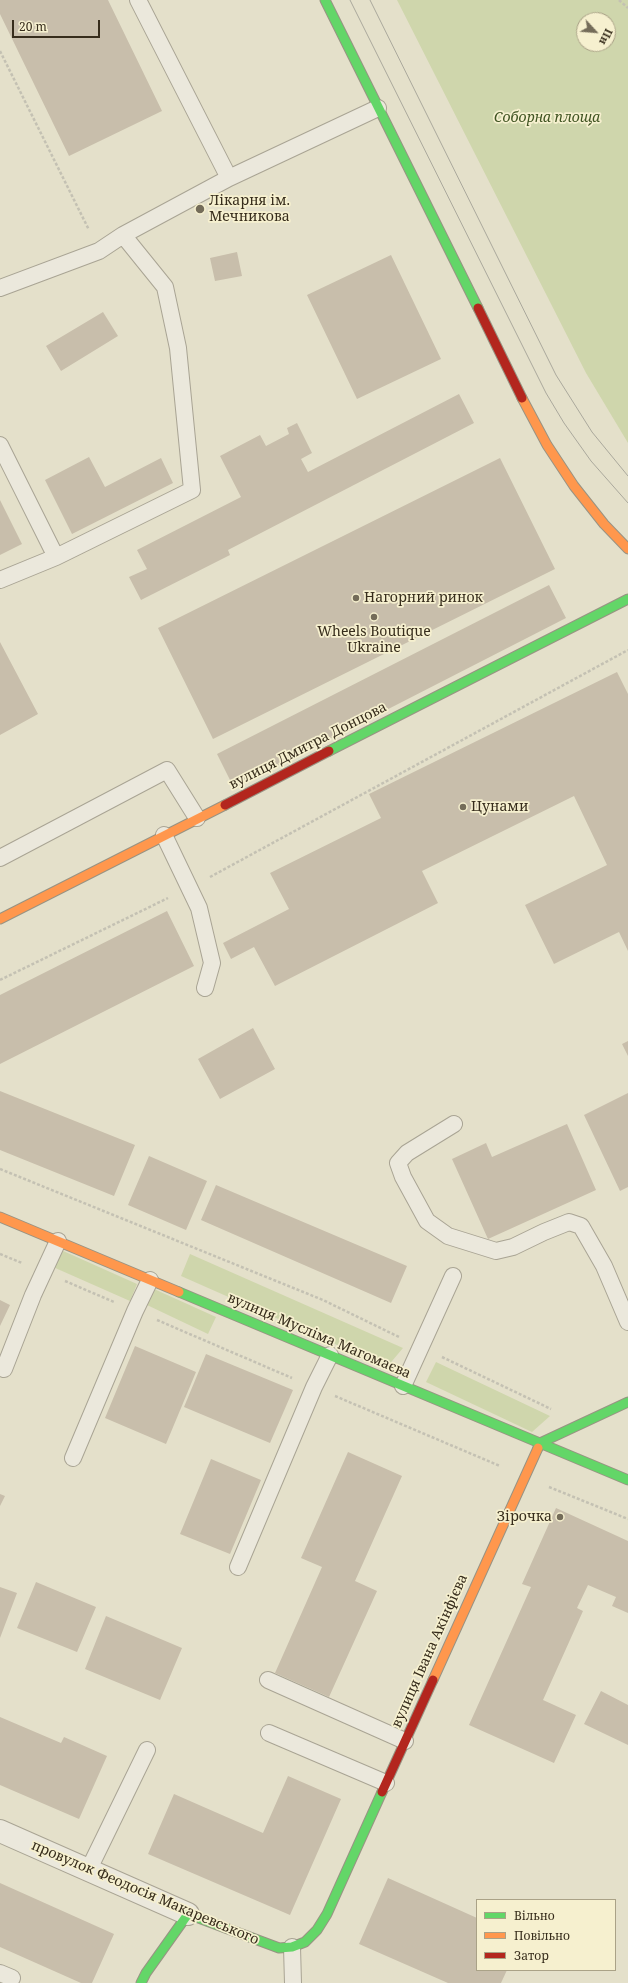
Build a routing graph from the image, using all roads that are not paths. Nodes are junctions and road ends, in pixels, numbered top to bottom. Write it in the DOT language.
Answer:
graph roads {
  1 [pos="138,0"];
  2 [pos="325,0"];
  3 [pos="378,108"];
  4 [pos="229,178"];
  5 [pos="123,235"];
  6 [pos="0,288"];
  7 [pos="0,445"];
  8 [pos="628,549"];
  9 [pos="56,557"];
  10 [pos="0,580"];
  11 [pos="628,599"];
  12 [pos="197,818"];
  13 [pos="164,835"];
  14 [pos="0,858"];
  15 [pos="0,918"];
  16 [pos="205,988"];
  17 [pos="454,1124"];
  18 [pos="0,1217"];
  19 [pos="58,1241"];
  20 [pos="453,1276"];
  21 [pos="150,1280"];
  22 [pos="628,1322"];
  23 [pos="330,1355"];
  24 [pos="4,1369"];
  25 [pos="403,1386"];
  26 [pos="628,1402"];
  27 [pos="540,1443"];
  28 [pos="73,1458"];
  29 [pos="628,1480"];
  30 [pos="238,1567"];
  31 [pos="268,1680"];
  32 [pos="269,1732"];
  33 [pos="405,1741"];
  34 [pos="147,1750"];
  35 [pos="386,1783"];
  36 [pos="0,1831"];
  37 [pos="88,1871"];
  38 [pos="188,1914"];
  39 [pos="292,1947"];
  40 [pos="141,1983"];
  41 [pos="293,1983"];
  1 -- 4 [label="lane"];
  2 -- 3 [label="street"];
  3 -- 4 [label="lane"];
  3 -- 8 [label="street"];
  4 -- 5 [label="lane"];
  5 -- 6 [label="lane"];
  5 -- 9 [label="lane"];
  7 -- 9 [label="lane"];
  9 -- 10 [label="lane"];
  11 -- 12 [label="street, вулиця Дмитра Донцова"];
  12 -- 13 [label="street, вулиця Дмитра Донцова"];
  12 -- 14 [label="lane"];
  13 -- 15 [label="street, вулиця Дмитра Донцова"];
  13 -- 16 [label="lane"];
  17 -- 22 [label="lane"];
  18 -- 19 [label="street, вулиця Мусліма Магомаєва"];
  19 -- 21 [label="street, вулиця Мусліма Магомаєва"];
  19 -- 24 [label="lane"];
  20 -- 25 [label="lane"];
  21 -- 23 [label="street, вулиця Мусліма Магомаєва"];
  21 -- 28 [label="lane"];
  23 -- 25 [label="street, вулиця Мусліма Магомаєва"];
  23 -- 30 [label="lane"];
  25 -- 27 [label="street, вулиця Мусліма Магомаєва"];
  26 -- 27 [label="street"];
  27 -- 29 [label="street, вулиця Мусліма Магомаєва"];
  27 -- 33 [label="street, вулиця Івана Акінфієва"];
  31 -- 33 [label="lane"];
  32 -- 35 [label="lane"];
  33 -- 35 [label="street, вулиця Івана Акінфієва"];
  34 -- 37 [label="lane"];
  35 -- 39 [label="street, вулиця Івана Акінфієва"];
  36 -- 37 [label="street, провулок Феодосія Макаревського"];
  37 -- 38 [label="street, провулок Феодосія Макаревського"];
  38 -- 39 [label="street, провулок Феодосія Макаревського"];
  38 -- 40 [label="street"];
  39 -- 41 [label="lane"];
}
